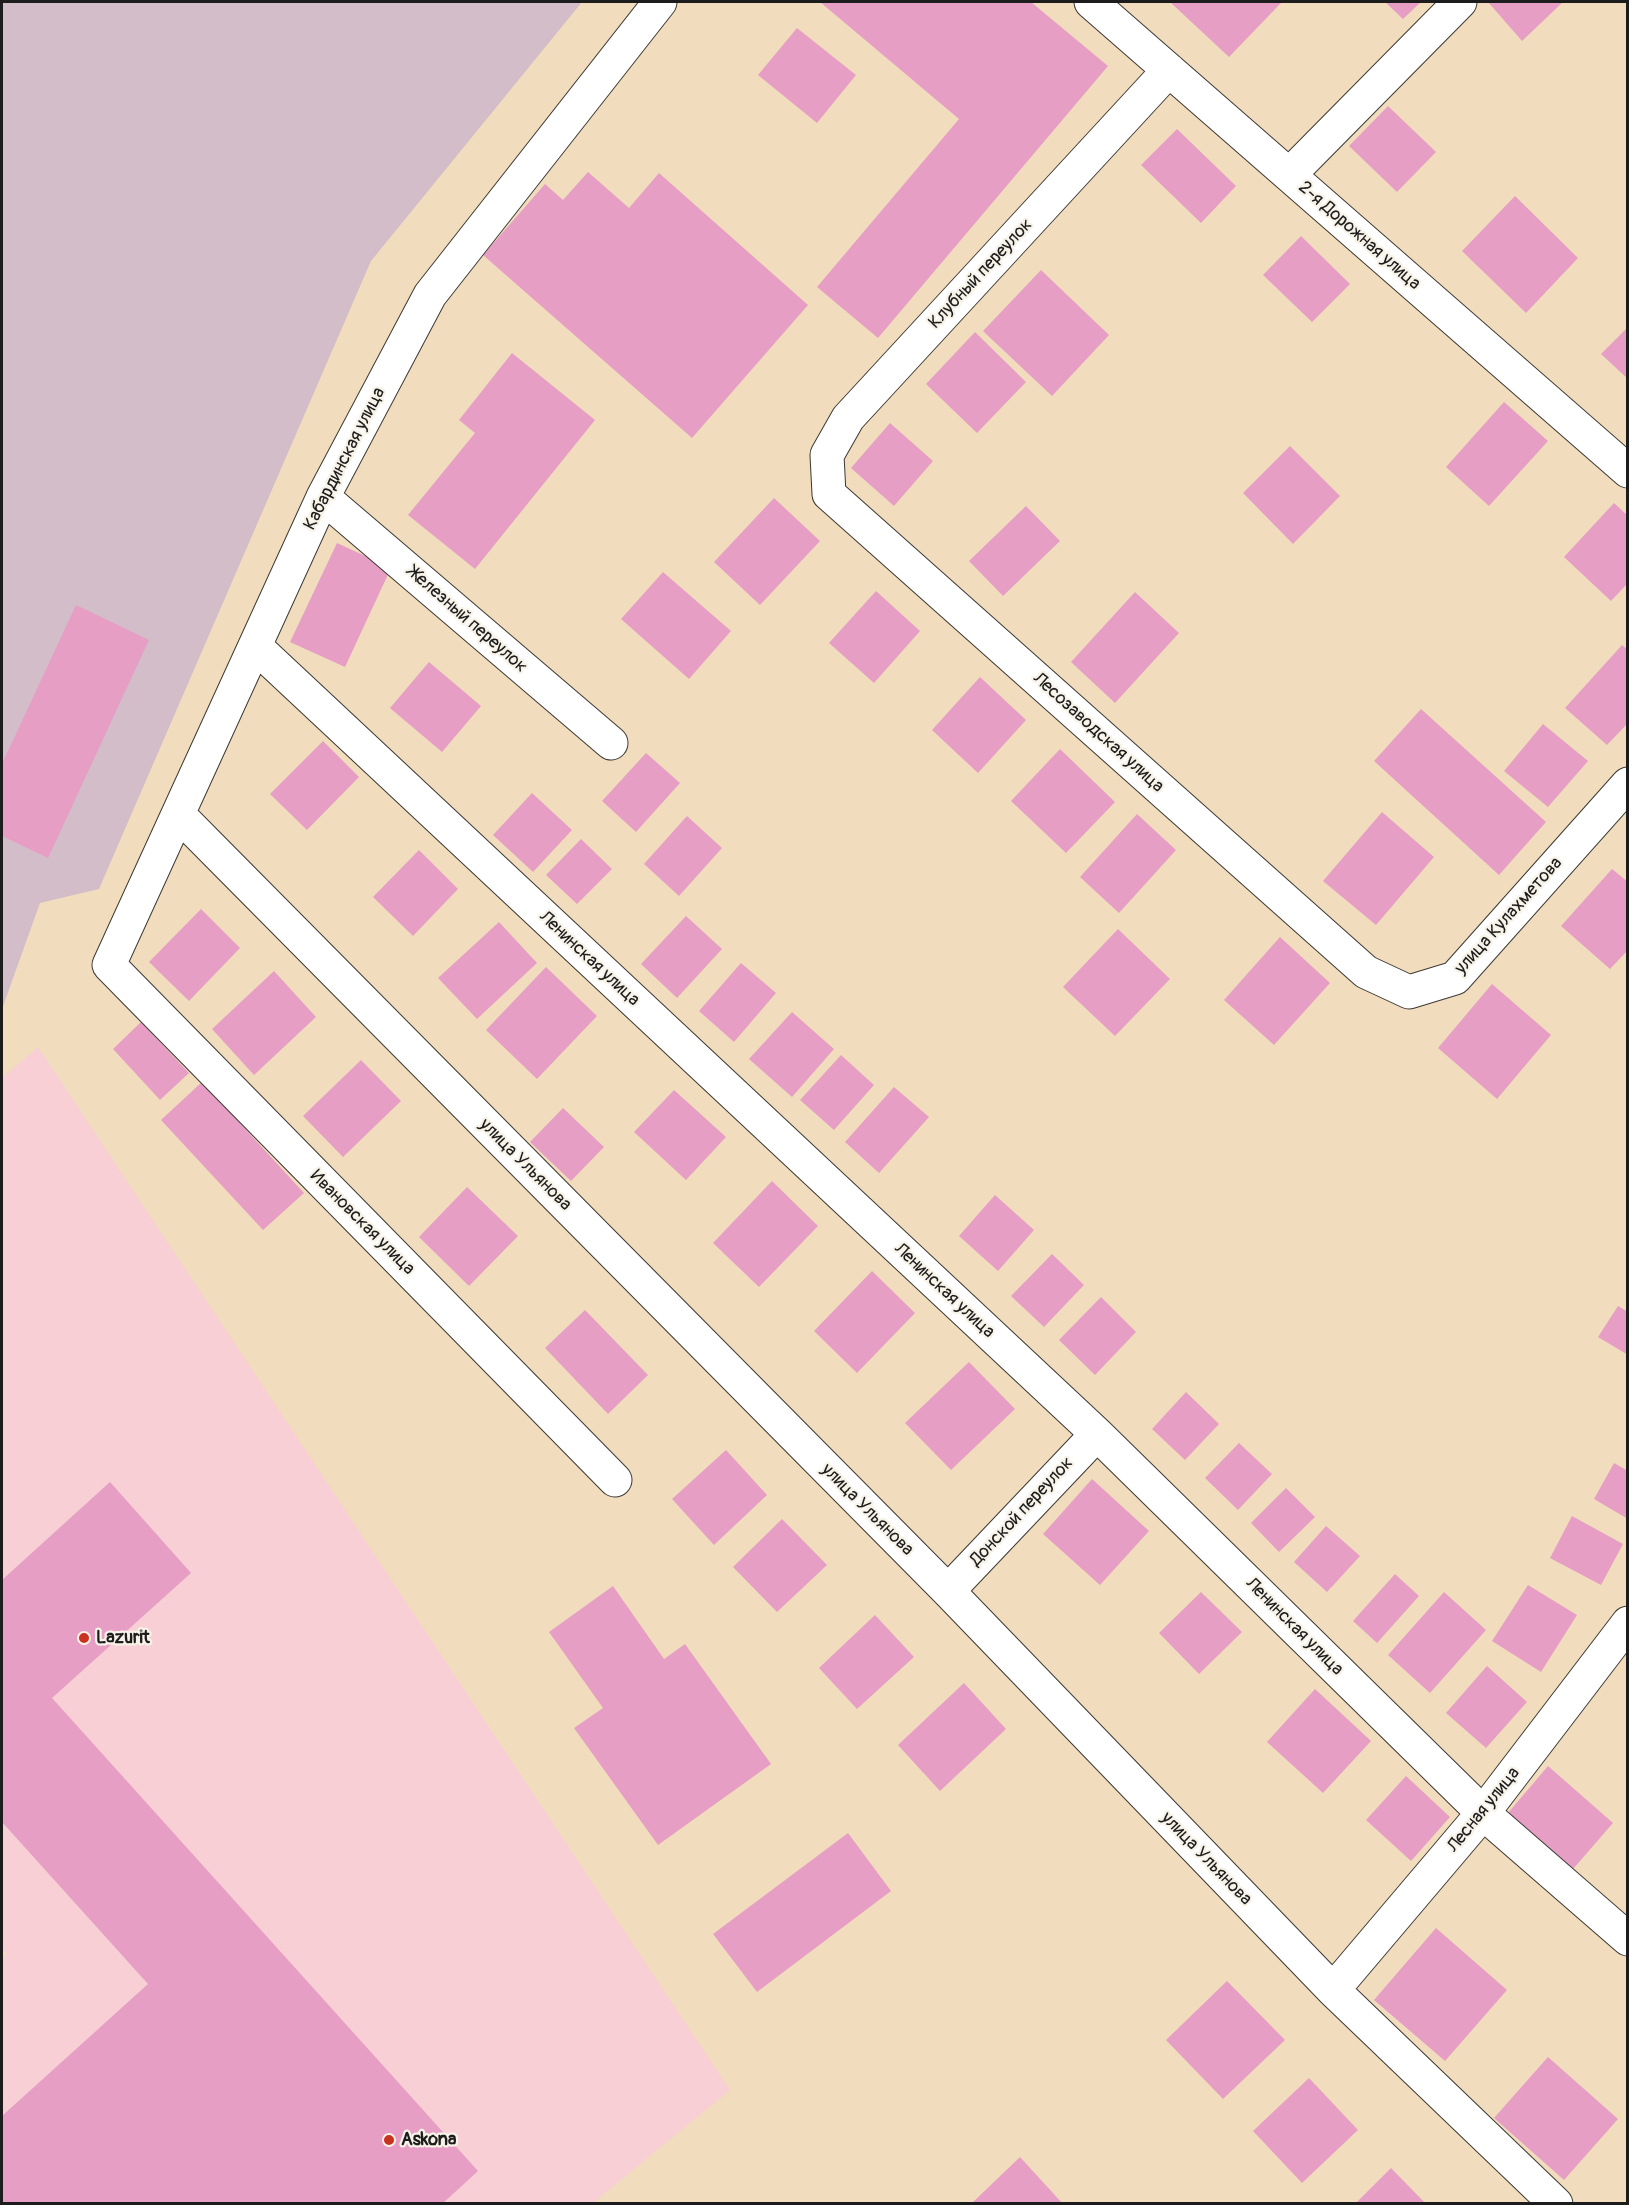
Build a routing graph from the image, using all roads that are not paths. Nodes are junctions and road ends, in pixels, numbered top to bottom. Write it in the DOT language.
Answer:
graph roads {
  1 [pos="660,2"];
  2 [pos="1091,2"];
  3 [pos="1460,2"];
  4 [pos="1169,70"];
  5 [pos="1289,175"];
  6 [pos="1628,471"];
  7 [pos="829,494"];
  8 [pos="323,496"];
  9 [pos="256,647"];
  10 [pos="611,743"];
  11 [pos="1628,784"];
  12 [pos="179,815"];
  13 [pos="109,965"];
  14 [pos="1366,972"];
  15 [pos="1097,1434"];
  16 [pos="615,1480"];
  17 [pos="948,1591"];
  18 [pos="1628,1623"];
  19 [pos="1483,1813"];
  20 [pos="1628,1939"];
  21 [pos="1333,1990"];
  22 [pos="1556,2204"];
  1 -- 8 [label="street, Кабардинская улица"];
  2 -- 4 [label="street, 2-я Дорожная улица"];
  3 -- 5 [label="street"];
  4 -- 5 [label="street, 2-я Дорожная улица"];
  4 -- 7 [label="street, Клубный переулок"];
  5 -- 6 [label="street, 2-я Дорожная улица"];
  7 -- 14 [label="street, Лесозаводская улица"];
  8 -- 9 [label="street, Кабардинская улица"];
  8 -- 10 [label="street, Железный переулок"];
  9 -- 12 [label="street, Кабардинская улица"];
  9 -- 15 [label="street, Ленинская улица"];
  11 -- 14 [label="street, улица Кулахметова"];
  12 -- 13 [label="street, Кабардинская улица"];
  12 -- 17 [label="street, улица Ульянова"];
  13 -- 16 [label="street, Ивановская улица"];
  15 -- 17 [label="street, Донской переулок"];
  15 -- 19 [label="street, Ленинская улица"];
  17 -- 21 [label="street, улица Ульянова"];
  18 -- 19 [label="street, Лесная улица"];
  19 -- 20 [label="street, Ленинская улица"];
  19 -- 21 [label="street, Лесная улица"];
  21 -- 22 [label="street, улица Ульянова"];
}
